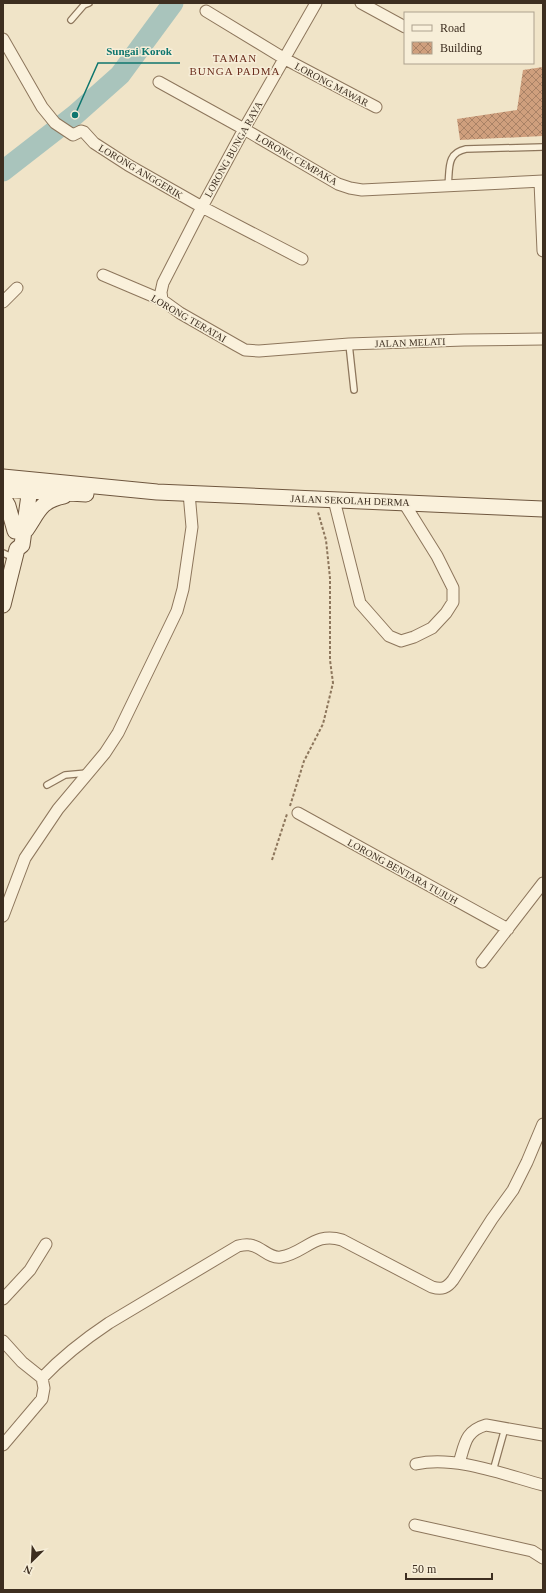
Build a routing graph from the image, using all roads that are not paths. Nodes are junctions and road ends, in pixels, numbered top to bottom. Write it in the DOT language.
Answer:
graph roads {
  1 [pos="89,3"];
  2 [pos="316,3"];
  3 [pos="361,3"];
  4 [pos="206,11"];
  5 [pos="71,20"];
  6 [pos="404,26"];
  7 [pos="3,39"];
  8 [pos="285,59"];
  9 [pos="159,82"];
  10 [pos="376,107"];
  11 [pos="244,129"];
  12 [pos="543,147"];
  13 [pos="542,182"];
  14 [pos="448,186"];
  15 [pos="202,207"];
  16 [pos="543,251"];
  17 [pos="302,259"];
  18 [pos="103,275"];
  19 [pos="18,288"];
  20 [pos="162,300"];
  21 [pos="3,302"];
  22 [pos="543,339"];
  23 [pos="349,344"];
  24 [pos="277,350"];
  25 [pos="354,390"];
  26 [pos="3,477"];
  27 [pos="26,485"];
  28 [pos="3,489"];
  29 [pos="156,492"];
  30 [pos="189,493"];
  31 [pos="71,494"];
  32 [pos="3,497"];
  33 [pos="334,500"];
  34 [pos="404,503"];
  35 [pos="543,509"];
  36 [pos="19,532"];
  37 [pos="12,554"];
  38 [pos="3,605"];
  39 [pos="88,773"];
  40 [pos="47,785"];
  41 [pos="298,813"];
  42 [pos="543,883"];
  43 [pos="3,916"];
  44 [pos="508,929"];
  45 [pos="482,962"];
  46 [pos="543,1124"];
  47 [pos="46,1244"];
  48 [pos="3,1299"];
  49 [pos="3,1341"];
  50 [pos="42,1378"];
  51 [pos="505,1428"];
  52 [pos="543,1435"];
  53 [pos="3,1446"];
  54 [pos="459,1463"];
  55 [pos="416,1464"];
  56 [pos="493,1471"];
  57 [pos="543,1485"];
  58 [pos="415,1525"];
  59 [pos="542,1555"];
  1 -- 5 [label="lane"];
  2 -- 8 [label="street, LORONG BUNGA RAYA"];
  3 -- 6 [label="street"];
  4 -- 8 [label="street, LORONG MAWAR"];
  7 -- 15 [label="street, LORONG ANGGERIK"];
  8 -- 10 [label="street, LORONG MAWAR"];
  8 -- 11 [label="street, LORONG BUNGA RAYA"];
  9 -- 11 [label="street, LORONG CEMPAKA"];
  11 -- 14 [label="street, LORONG CEMPAKA"];
  11 -- 15 [label="street, LORONG BUNGA RAYA"];
  12 -- 14 [label="lane"];
  13 -- 14 [label="street, LORONG CEMPAKA"];
  13 -- 16 [label="street"];
  15 -- 17 [label="street, LORONG ANGGERIK"];
  15 -- 20 [label="street, LORONG BUNGA RAYA"];
  18 -- 20 [label="street, LORONG TERATAI"];
  19 -- 21 [label="street"];
  20 -- 24 [label="street, LORONG TERATAI"];
  22 -- 23 [label="street, JALAN MELATI"];
  23 -- 24 [label="street, JALAN MELATI"];
  23 -- 25 [label="lane"];
  26 -- 27 [label="street, JALAN SEKOLAH DERMA"];
  27 -- 28 [label="street, JALAN SEKOLAH DERMA"];
  27 -- 29 [label="street, JALAN SEKOLAH DERMA"];
  27 -- 31 [label="street, JALAN SEKOLAH DERMA"];
  27 -- 36 [label="street"];
  29 -- 30 [label="street, JALAN SEKOLAH DERMA"];
  29 -- 31 [label="street, JALAN SEKOLAH DERMA"];
  30 -- 33 [label="street, JALAN SEKOLAH DERMA"];
  30 -- 39 [label="street"];
  31 -- 36 [label="street"];
  32 -- 36 [label="street"];
  33 -- 34 [label="street, JALAN SEKOLAH DERMA"];
  33 -- 34 [label="street"];
  34 -- 35 [label="street, JALAN SEKOLAH DERMA"];
  36 -- 37 [label="street"];
  37 -- 38 [label="street"];
  39 -- 40 [label="lane"];
  39 -- 43 [label="street"];
  41 -- 44 [label="street, LORONG BENTARA TUJUH"];
  42 -- 44 [label="street"];
  44 -- 45 [label="street"];
  46 -- 50 [label="street"];
  47 -- 48 [label="street"];
  49 -- 50 [label="street"];
  50 -- 53 [label="street"];
  51 -- 52 [label="street"];
  51 -- 54 [label="street"];
  51 -- 56 [label="lane"];
  54 -- 55 [label="street"];
  54 -- 56 [label="street"];
  56 -- 57 [label="street"];
  58 -- 59 [label="street"];
}
